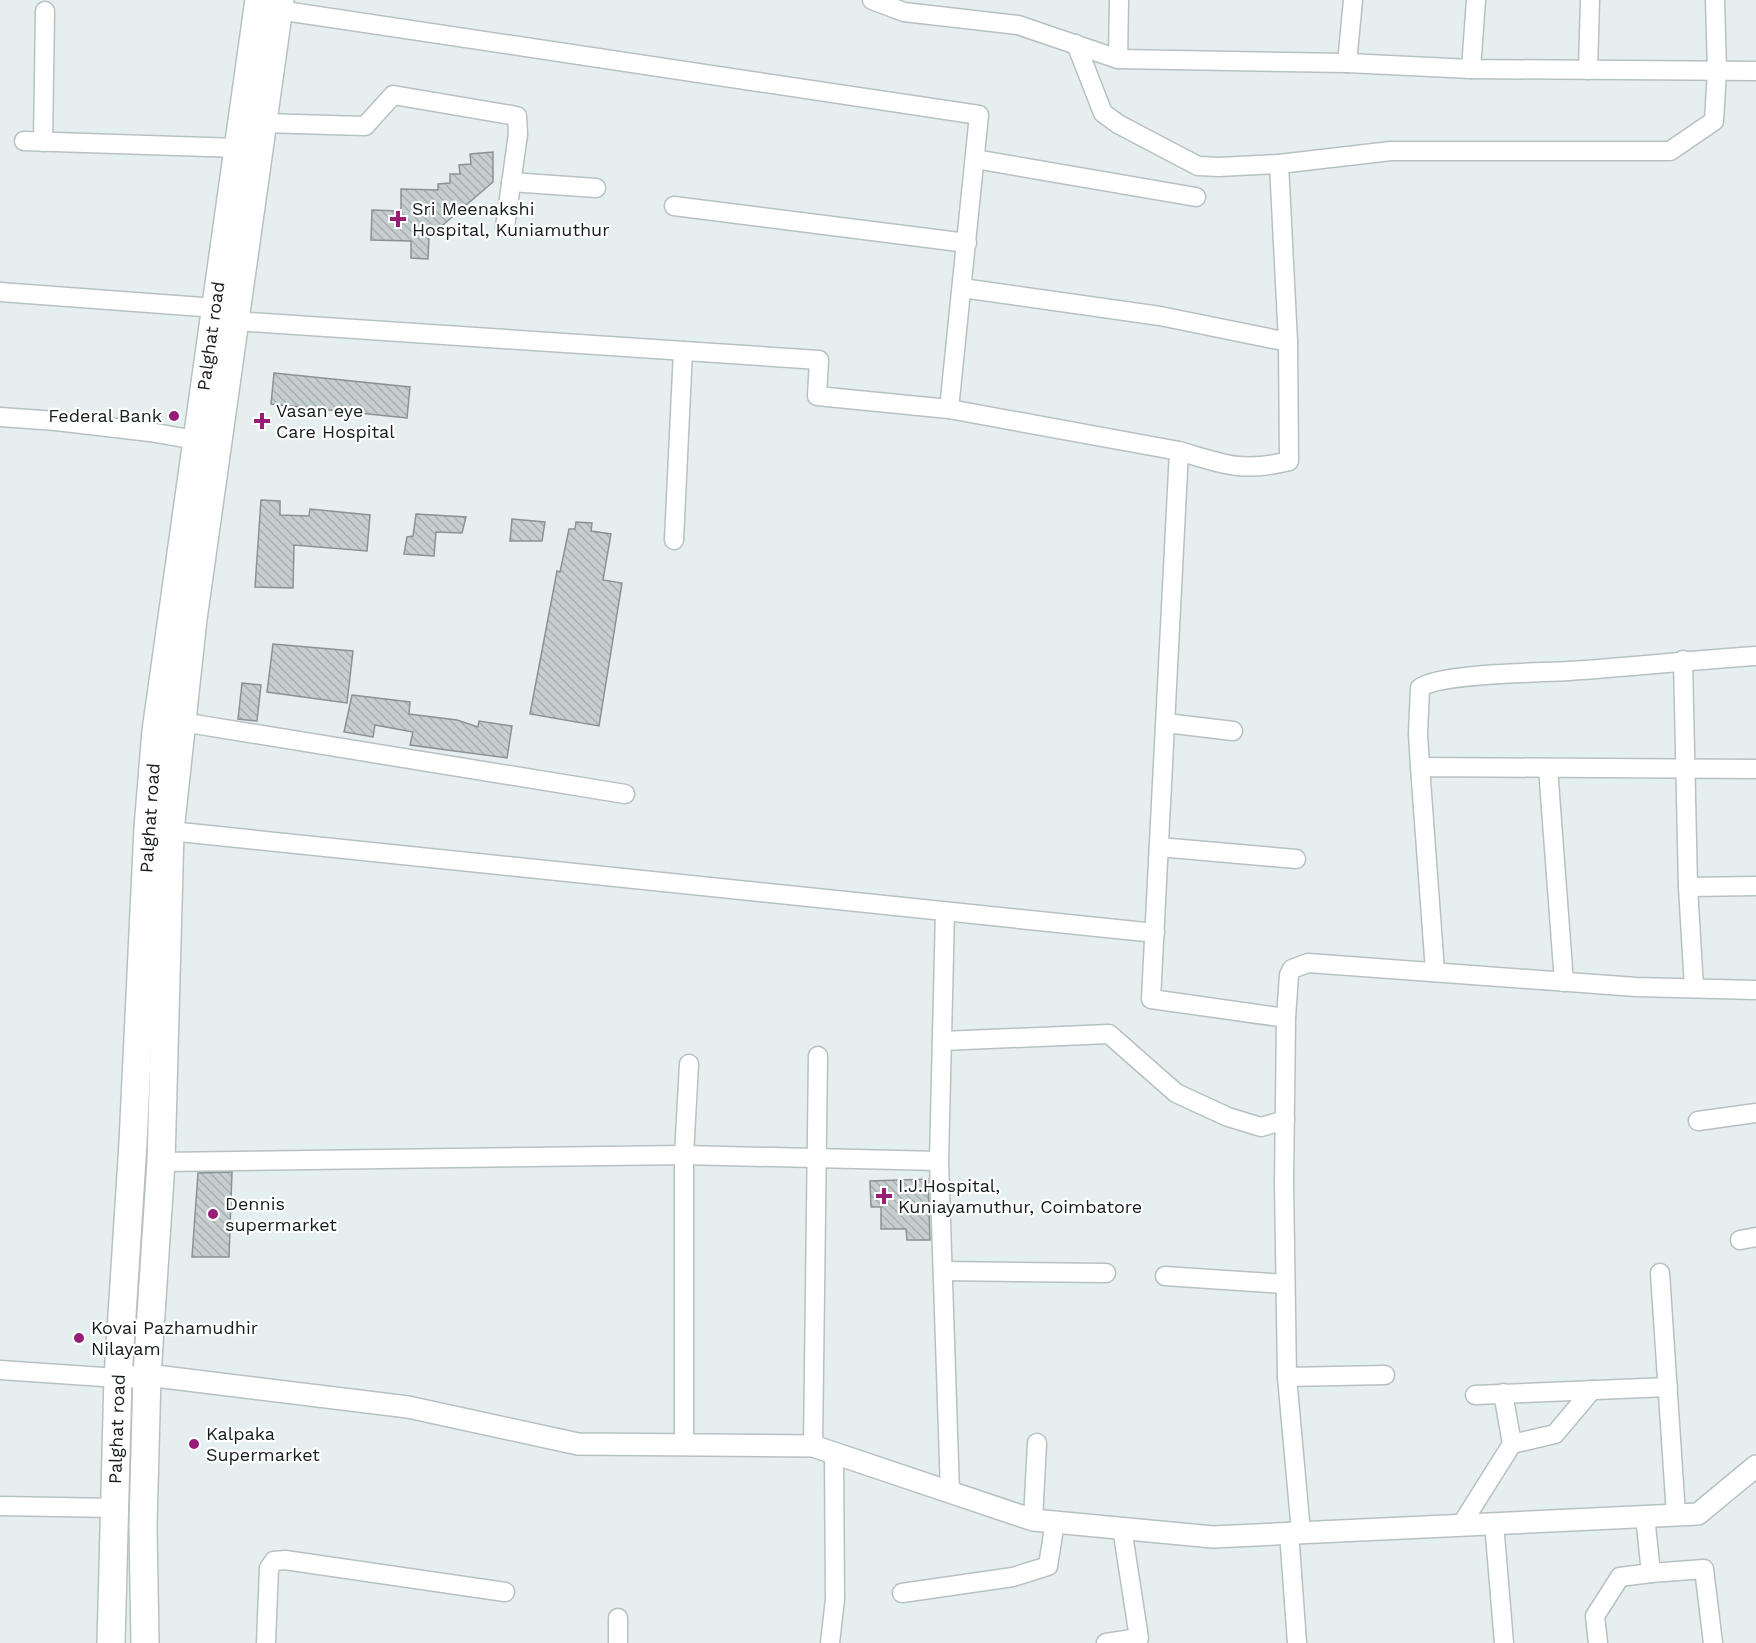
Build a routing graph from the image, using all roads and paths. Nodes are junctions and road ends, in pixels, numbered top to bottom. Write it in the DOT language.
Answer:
graph roads {
  1 [pos="872,0"];
  2 [pos="1119,0"];
  3 [pos="1353,0"];
  4 [pos="1476,0"];
  5 [pos="1590,0"];
  6 [pos="1715,0"];
  7 [pos="272,3"];
  8 [pos="45,11"];
  9 [pos="1076,44"];
  10 [pos="1118,59"];
  11 [pos="1347,63"];
  12 [pos="1472,69"];
  13 [pos="1588,70"];
  14 [pos="1717,71"];
  15 [pos="1756,71"];
  16 [pos="262,123"];
  17 [pos="24,141"];
  18 [pos="43,142"];
  19 [pos="238,148"];
  20 [pos="975,159"];
  21 [pos="1279,164"];
  22 [pos="511,182"];
  23 [pos="596,188"];
  24 [pos="1196,197"];
  25 [pos="674,206"];
  26 [pos="505,227"];
  27 [pos="967,243"];
  28 [pos="962,288"];
  29 [pos="0,292"];
  30 [pos="225,315"];
  31 [pos="1288,342"];
  32 [pos="683,351"];
  33 [pos="949,409"];
  34 [pos="0,417"];
  35 [pos="207,442"];
  36 [pos="1179,451"];
  37 [pos="674,540"];
  38 [pos="1756,656"];
  39 [pos="1683,660"];
  40 [pos="182,722"];
  41 [pos="1166,723"];
  42 [pos="1233,731"];
  43 [pos="1420,767"];
  44 [pos="1548,768"];
  45 [pos="1756,769"];
  46 [pos="1685,770"];
  47 [pos="625,794"];
  48 [pos="170,831"];
  49 [pos="1159,847"];
  50 [pos="1296,859"];
  51 [pos="1756,886"];
  52 [pos="1688,887"];
  53 [pos="945,912"];
  54 [pos="1155,933"];
  55 [pos="1436,971"];
  56 [pos="1564,982"];
  57 [pos="1694,988"];
  58 [pos="1756,990"];
  59 [pos="1286,1018"];
  60 [pos="942,1041"];
  61 [pos="818,1056"];
  62 [pos="689,1064"];
  63 [pos="1756,1113"];
  64 [pos="1285,1120"];
  65 [pos="1698,1121"];
  66 [pos="684,1155"];
  67 [pos="816,1158"];
  68 [pos="939,1161"];
  69 [pos="161,1162"];
  70 [pos="943,1271"];
  71 [pos="1106,1273"];
  72 [pos="1660,1273"];
  73 [pos="1165,1276"];
  74 [pos="1285,1284"];
  75 [pos="0,1370"];
  76 [pos="147,1375"];
  77 [pos="1385,1375"];
  78 [pos="1287,1377"];
  79 [pos="118,1378"];
  80 [pos="1668,1387"];
  81 [pos="1592,1390"];
  82 [pos="1503,1393"];
  83 [pos="1475,1395"];
  84 [pos="1037,1443"];
  85 [pos="1512,1444"];
  86 [pos="684,1445"];
  87 [pos="813,1446"];
  88 [pos="834,1454"];
  89 [pos="1756,1466"];
  90 [pos="950,1492"];
  91 [pos="0,1506"];
  92 [pos="115,1508"];
  93 [pos="1676,1515"];
  94 [pos="1645,1516"];
  95 [pos="1033,1520"];
  96 [pos="1055,1522"];
  97 [pos="1494,1523"];
  98 [pos="1461,1525"];
  99 [pos="1122,1528"];
  100 [pos="1295,1532"];
  101 [pos="1651,1573"];
  102 [pos="505,1592"];
  103 [pos="902,1593"];
  104 [pos="618,1618"];
  105 [pos="111,1643"];
  106 [pos="146,1643"];
  107 [pos="266,1643"];
  108 [pos="618,1643"];
  109 [pos="830,1643"];
  110 [pos="1106,1643"];
  111 [pos="1297,1643"];
  112 [pos="1503,1643"];
  113 [pos="1598,1643"];
  114 [pos="1713,1643"];
  1 -- 9 [label="street"];
  2 -- 10 [label="street"];
  3 -- 11 [label="street"];
  4 -- 12 [label="street"];
  5 -- 13 [label="street"];
  6 -- 14 [label="street"];
  7 -- 16 [label="main road, Palghat road"];
  7 -- 19 [label="main road, Palghat road"];
  7 -- 20 [label="street"];
  8 -- 18 [label="street"];
  9 -- 10 [label="street"];
  9 -- 21 [label="street"];
  10 -- 11 [label="street"];
  11 -- 12 [label="street"];
  12 -- 13 [label="street"];
  13 -- 14 [label="street"];
  14 -- 15 [label="street"];
  14 -- 21 [label="street"];
  16 -- 22 [label="street"];
  16 -- 30 [label="main road, Palghat road"];
  17 -- 18 [label="street"];
  18 -- 19 [label="street"];
  19 -- 30 [label="main road, Palghat road"];
  20 -- 24 [label="street"];
  20 -- 27 [label="street"];
  21 -- 31 [label="street"];
  22 -- 23 [label="street"];
  22 -- 26 [label="street"];
  25 -- 27 [label="street"];
  27 -- 28 [label="street"];
  28 -- 31 [label="street"];
  28 -- 33 [label="street"];
  29 -- 30 [label="street"];
  30 -- 32 [label="street"];
  30 -- 35 [label="main road, Palghat road"];
  31 -- 36 [label="street"];
  32 -- 33 [label="street"];
  32 -- 37 [label="street"];
  33 -- 36 [label="street"];
  34 -- 35 [label="street"];
  35 -- 40 [label="main road, Palghat road"];
  35 -- 79 [label="main road, Palghat road"];
  36 -- 41 [label="street"];
  38 -- 39 [label="street"];
  39 -- 43 [label="street"];
  39 -- 46 [label="street"];
  40 -- 47 [label="street"];
  40 -- 48 [label="main road, Palghat road"];
  41 -- 42 [label="street"];
  41 -- 49 [label="street"];
  43 -- 44 [label="street"];
  43 -- 55 [label="street"];
  44 -- 46 [label="street"];
  44 -- 56 [label="street"];
  45 -- 46 [label="street"];
  46 -- 52 [label="street"];
  48 -- 53 [label="street"];
  48 -- 69 [label="main road, Palghat road"];
  49 -- 50 [label="street"];
  49 -- 54 [label="street"];
  51 -- 52 [label="street"];
  52 -- 57 [label="street"];
  53 -- 54 [label="street"];
  53 -- 60 [label="street"];
  54 -- 59 [label="street"];
  55 -- 56 [label="street"];
  55 -- 59 [label="street"];
  56 -- 57 [label="street"];
  57 -- 58 [label="street"];
  59 -- 64 [label="street"];
  60 -- 64 [label="street"];
  60 -- 68 [label="street"];
  61 -- 67 [label="street"];
  62 -- 66 [label="street"];
  63 -- 65 [label="street"];
  64 -- 74 [label="street"];
  66 -- 67 [label="street"];
  66 -- 69 [label="street"];
  66 -- 86 [label="street"];
  67 -- 68 [label="street"];
  67 -- 87 [label="street"];
  68 -- 70 [label="street"];
  69 -- 76 [label="main road, Palghat road"];
  70 -- 71 [label="street"];
  70 -- 90 [label="street"];
  72 -- 80 [label="street"];
  73 -- 74 [label="street"];
  74 -- 78 [label="street"];
  75 -- 79 [label="street"];
  76 -- 79 [label="street"];
  76 -- 86 [label="street"];
  76 -- 106 [label="main road, Palghat road"];
  77 -- 78 [label="street"];
  78 -- 100 [label="street"];
  79 -- 92 [label="main road, Palghat road"];
  80 -- 81 [label="street"];
  80 -- 93 [label="street"];
  81 -- 82 [label="street"];
  81 -- 85 [label="street"];
  82 -- 83 [label="street"];
  82 -- 85 [label="street"];
  84 -- 95 [label="street"];
  85 -- 98 [label="street"];
  86 -- 87 [label="street"];
  87 -- 88 [label="street"];
  88 -- 90 [label="street"];
  88 -- 109 [label="street"];
  89 -- 93 [label="street"];
  90 -- 95 [label="street"];
  91 -- 92 [label="street"];
  92 -- 105 [label="main road, Palghat road"];
  93 -- 94 [label="street"];
  94 -- 97 [label="street"];
  94 -- 101 [label="street"];
  95 -- 96 [label="street"];
  96 -- 99 [label="street"];
  96 -- 103 [label="street"];
  97 -- 98 [label="street"];
  97 -- 112 [label="street"];
  98 -- 100 [label="street"];
  99 -- 100 [label="street"];
  99 -- 110 [label="street"];
  100 -- 111 [label="street"];
  101 -- 113 [label="street"];
  101 -- 114 [label="street"];
  102 -- 107 [label="street"];
  104 -- 108 [label="street"];
}
